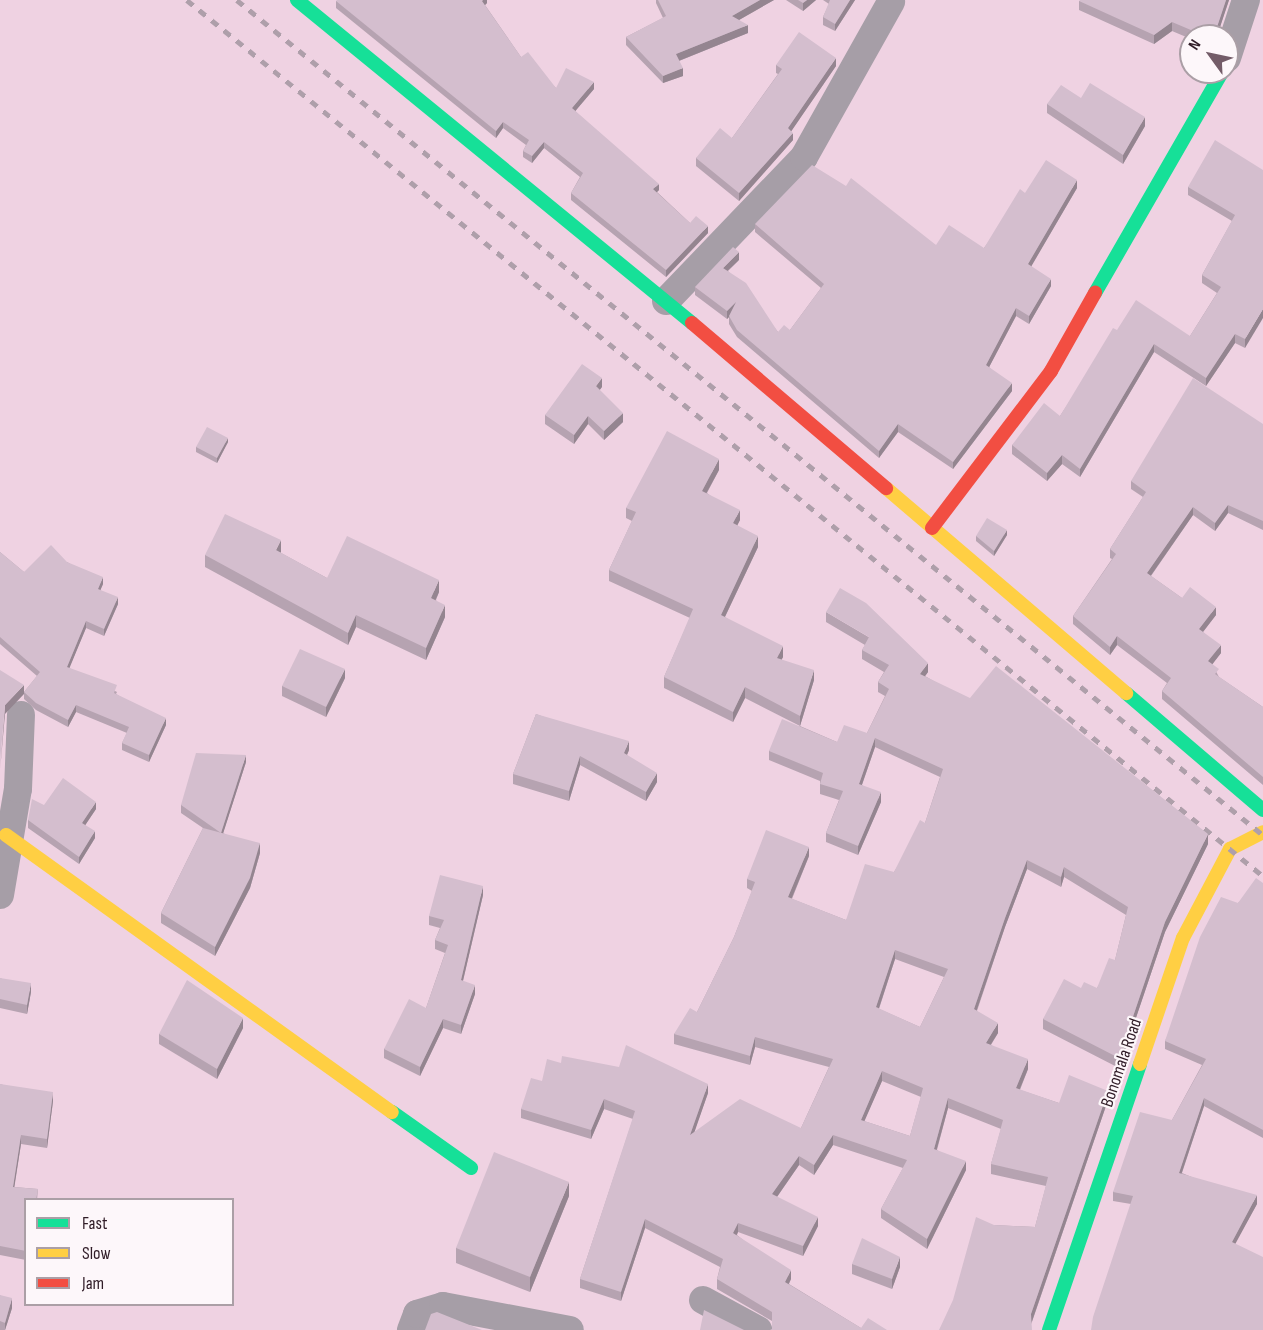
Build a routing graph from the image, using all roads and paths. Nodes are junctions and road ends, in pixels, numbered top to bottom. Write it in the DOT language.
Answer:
graph roads {
  1 [pos="297,0"];
  2 [pos="1246,0"];
  3 [pos="891,2"];
  4 [pos="1238,24"];
  5 [pos="1215,84"];
  6 [pos="666,301"];
  7 [pos="932,528"];
  8 [pos="21,715"];
  9 [pos="1263,810"];
  10 [pos="1263,832"];
  11 [pos="6,835"];
  12 [pos="0,895"];
  13 [pos="471,1168"];
  14 [pos="703,1300"];
  15 [pos="411,1330"];
  16 [pos="570,1330"];
  17 [pos="758,1330"];
  18 [pos="1049,1330"];
  1 -- 6 [label="street"];
  2 -- 4 [label="street"];
  3 -- 6 [label="street"];
  5 -- 7 [label="street"];
  6 -- 7 [label="street"];
  7 -- 9 [label="street"];
  8 -- 11 [label="street"];
  10 -- 18 [label="street, Bonomala Road"];
  11 -- 12 [label="street"];
  11 -- 13 [label="street"];
  14 -- 17 [label="street"];
  15 -- 16 [label="street"];
}
